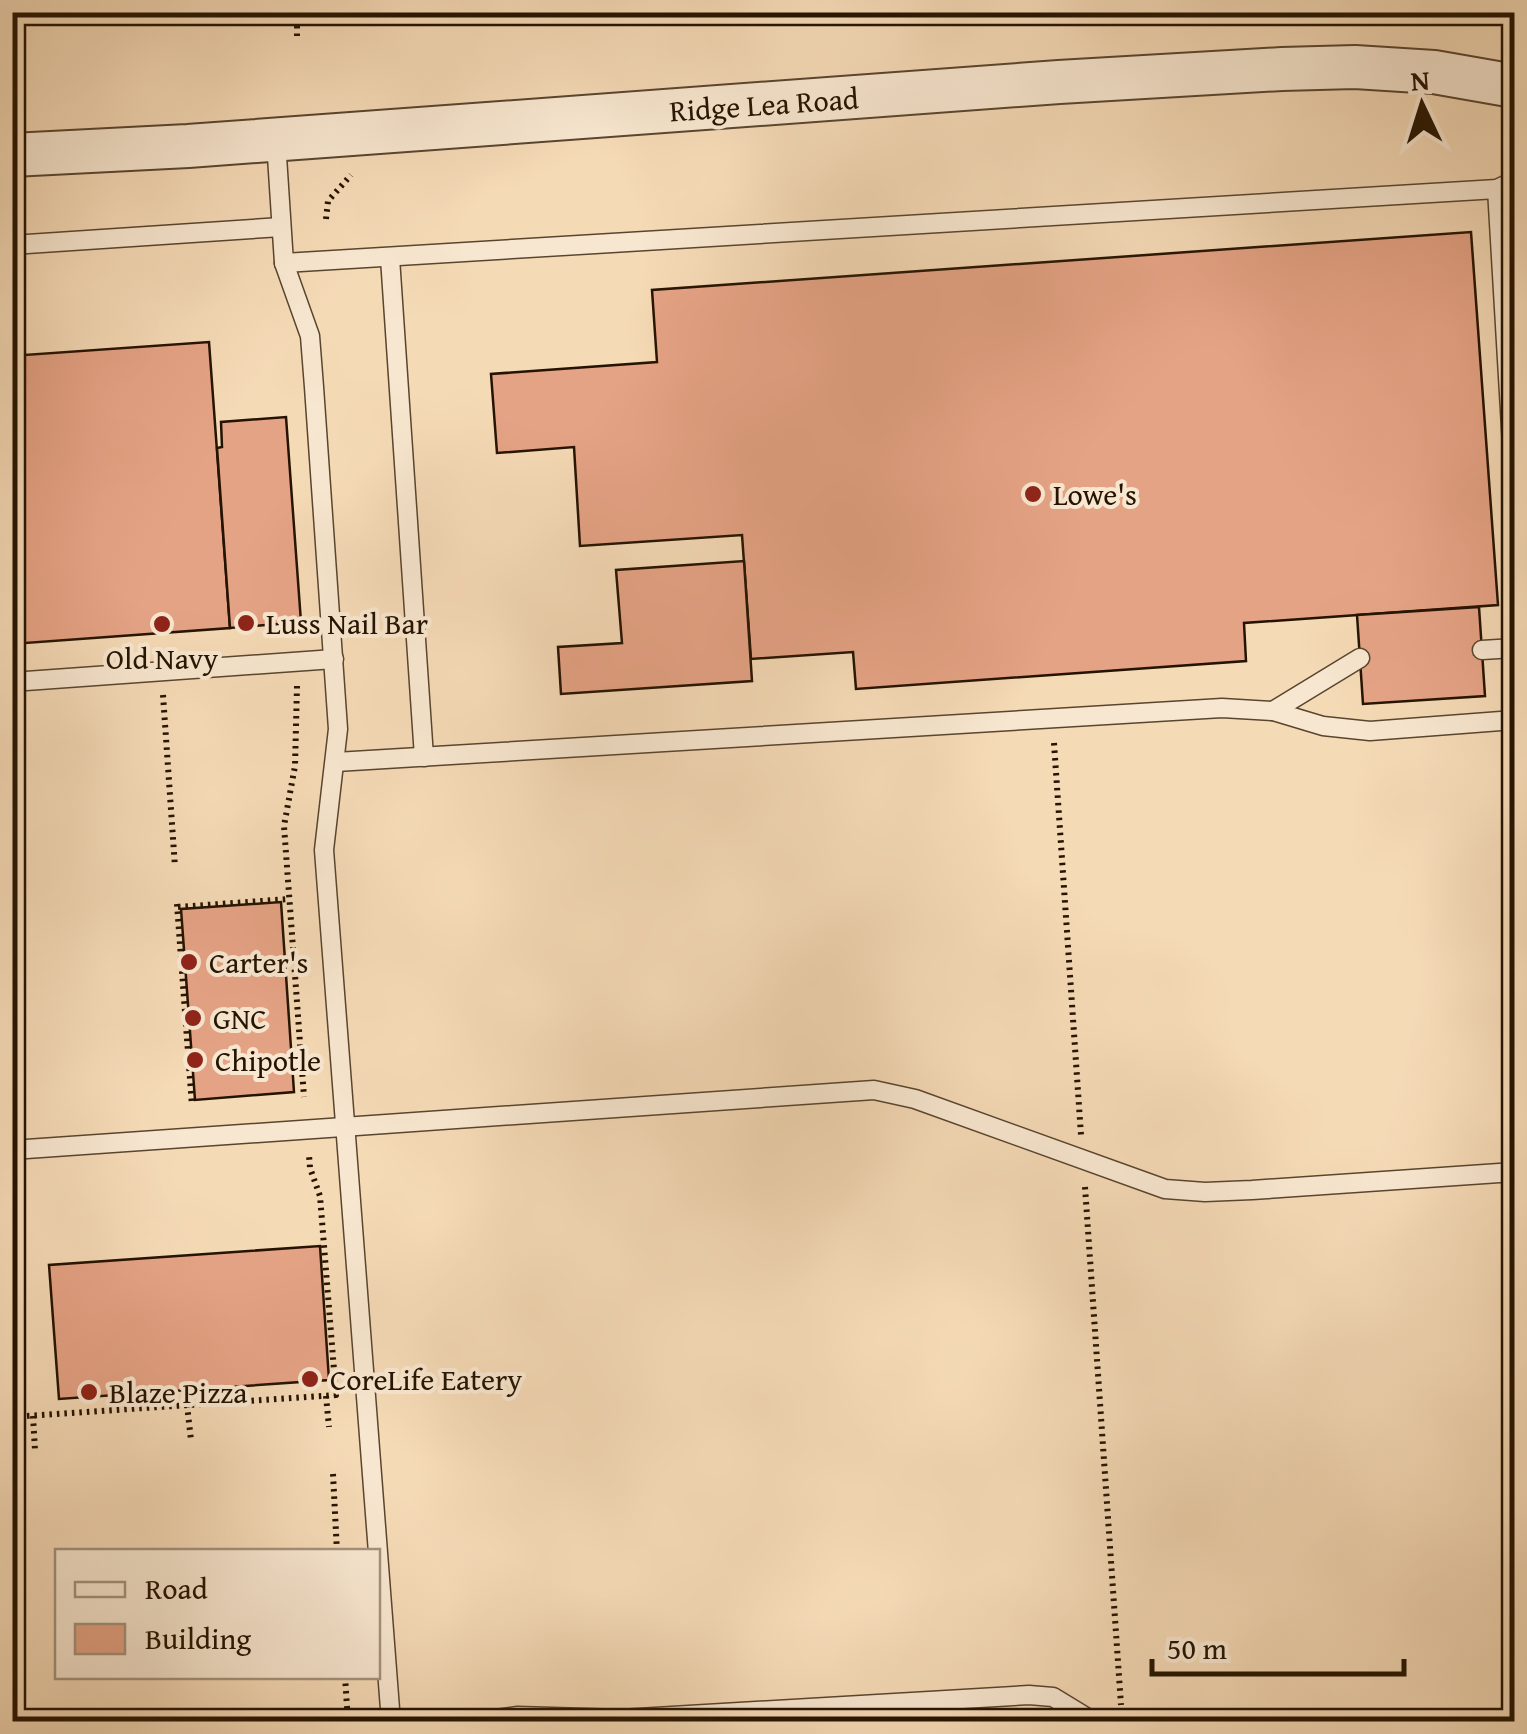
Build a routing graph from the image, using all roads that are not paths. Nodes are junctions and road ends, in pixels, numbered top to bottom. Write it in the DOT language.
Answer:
graph roads {
  1 [pos="1514,86"];
  2 [pos="276,139"];
  3 [pos="12,155"];
  4 [pos="1506,185"];
  5 [pos="282,227"];
  6 [pos="12,245"];
  7 [pos="390,258"];
  8 [pos="284,263"];
  9 [pos="1514,480"];
  10 [pos="1514,648"];
  11 [pos="1482,650"];
  12 [pos="334,658"];
  13 [pos="1360,658"];
  14 [pos="12,682"];
  15 [pos="1274,711"];
  16 [pos="1514,720"];
  17 [pos="424,756"];
  18 [pos="336,762"];
  19 [pos="345,1127"];
  20 [pos="12,1150"];
  21 [pos="1514,1172"];
  22 [pos="378,1549"];
  23 [pos="380,1580"];
  24 [pos="391,1722"];
  25 [pos="473,1722"];
  26 [pos="1094,1722"];
  1 -- 2 [label="street, Ridge Lea Road"];
  2 -- 3 [label="street, Ridge Lea Road"];
  2 -- 5 [label="lane"];
  4 -- 7 [label="lane"];
  4 -- 9 [label="lane"];
  5 -- 6 [label="lane"];
  5 -- 8 [label="lane"];
  7 -- 8 [label="lane"];
  7 -- 17 [label="lane"];
  8 -- 12 [label="lane"];
  10 -- 11 [label="lane"];
  12 -- 14 [label="lane"];
  12 -- 18 [label="lane"];
  13 -- 15 [label="lane"];
  15 -- 16 [label="lane"];
  15 -- 17 [label="lane"];
  17 -- 18 [label="lane"];
  18 -- 19 [label="lane"];
  19 -- 20 [label="lane"];
  19 -- 21 [label="lane"];
  19 -- 22 [label="lane"];
  23 -- 24 [label="lane"];
  25 -- 26 [label="lane"];
}
